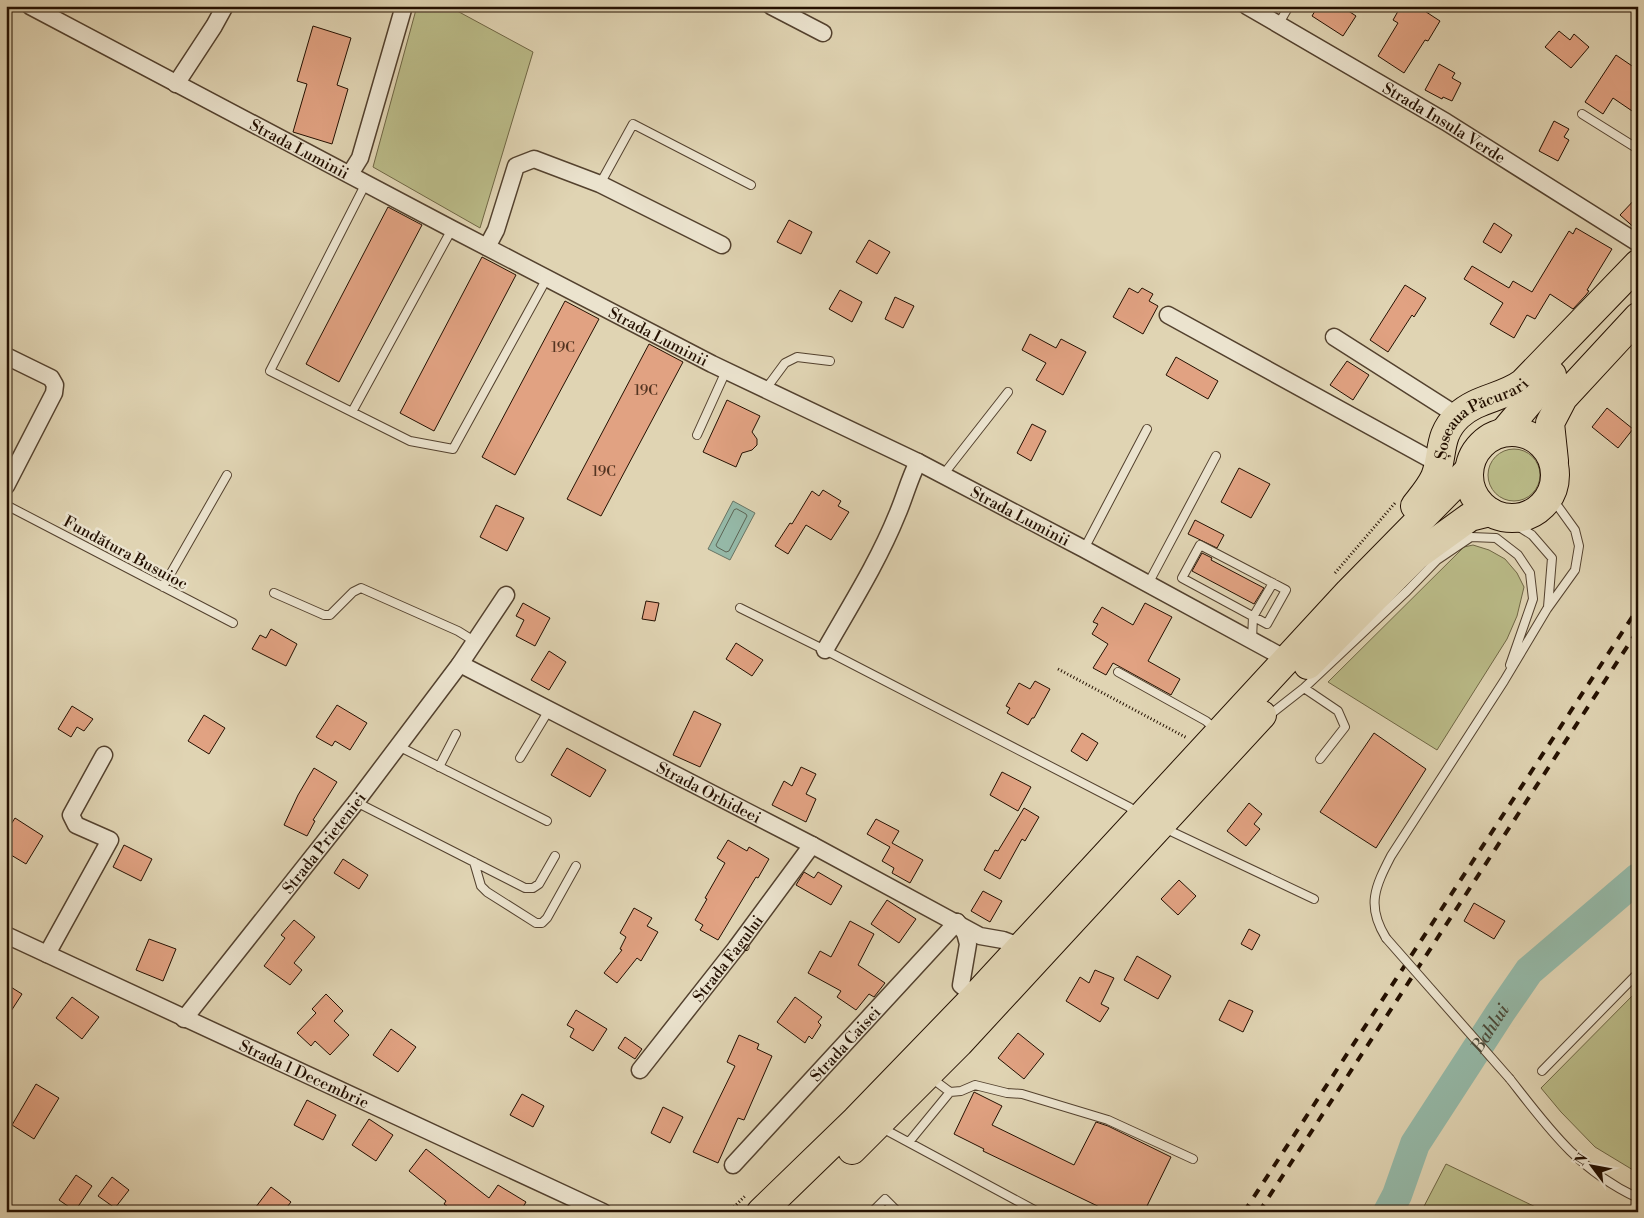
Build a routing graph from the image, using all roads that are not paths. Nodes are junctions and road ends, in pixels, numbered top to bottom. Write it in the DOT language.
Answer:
graph roads {
  1 [pos="30,6"];
  2 [pos="225,6"];
  3 [pos="404,6"];
  4 [pos="771,6"];
  5 [pos="1247,6"];
  6 [pos="1289,6"];
  7 [pos="1278,25"];
  8 [pos="823,32"];
  9 [pos="176,84"];
  10 [pos="1582,114"];
  11 [pos="1638,149"];
  12 [pos="350,174"];
  13 [pos="366,183"];
  14 [pos="600,184"];
  15 [pos="751,185"];
  16 [pos="452,229"];
  17 [pos="1638,243"];
  18 [pos="722,245"];
  19 [pos="487,247"];
  20 [pos="1638,264"];
  21 [pos="547,278"];
  22 [pos="1638,286"];
  23 [pos="1168,315"];
  24 [pos="1638,317"];
  25 [pos="1334,337"];
  26 [pos="6,356"];
  27 [pos="830,361"];
  28 [pos="726,371"];
  29 [pos="764,390"];
  30 [pos="1008,392"];
  31 [pos="352,412"];
  32 [pos="1456,417"];
  33 [pos="1147,429"];
  34 [pos="1504,432"];
  35 [pos="696,435"];
  36 [pos="1216,456"];
  37 [pos="918,462"];
  38 [pos="1554,463"];
  39 [pos="1438,464"];
  40 [pos="1469,470"];
  41 [pos="227,474"];
  42 [pos="942,475"];
  43 [pos="6,486"];
  44 [pos="1551,493"];
  45 [pos="6,505"];
  46 [pos="1498,515"];
  47 [pos="1084,549"];
  48 [pos="1273,583"];
  49 [pos="1148,584"];
  50 [pos="1341,584"];
  51 [pos="163,587"];
  52 [pos="274,593"];
  53 [pos="506,595"];
  54 [pos="740,608"];
  55 [pos="1548,609"];
  56 [pos="1253,617"];
  57 [pos="233,623"];
  58 [pos="1252,639"];
  59 [pos="474,641"];
  60 [pos="825,650"];
  61 [pos="1288,660"];
  62 [pos="460,664"];
  63 [pos="1118,672"];
  64 [pos="1504,681"];
  65 [pos="1304,688"];
  66 [pos="549,710"];
  67 [pos="456,734"];
  68 [pos="1230,735"];
  69 [pos="398,746"];
  70 [pos="104,755"];
  71 [pos="520,758"];
  72 [pos="1320,759"];
  73 [pos="439,767"];
  74 [pos="356,802"];
  75 [pos="547,821"];
  76 [pos="1151,822"];
  77 [pos="812,845"];
  78 [pos="555,856"];
  79 [pos="474,862"];
  80 [pos="576,866"];
  81 [pos="1314,899"];
  82 [pos="957,922"];
  83 [pos="6,935"];
  84 [pos="1022,947"];
  85 [pos="47,954"];
  86 [pos="1638,973"];
  87 [pos="975,997"];
  88 [pos="184,1018"];
  89 [pos="640,1070"];
  90 [pos="1542,1071"];
  91 [pos="928,1076"];
  92 [pos="950,1092"];
  93 [pos="878,1126"];
  94 [pos="909,1142"];
  95 [pos="1194,1159"];
  96 [pos="733,1165"];
  97 [pos="1638,1198"];
  98 [pos="756,1201"];
  99 [pos="603,1212"];
  100 [pos="788,1212"];
  101 [pos="872,1212"];
  102 [pos="898,1212"];
  103 [pos="1038,1212"];
  1 -- 9 [label="street, Strada Luminii"];
  2 -- 9 [label="street"];
  3 -- 12 [label="street"];
  4 -- 8 [label="street"];
  5 -- 7 [label="street, Strada Insula Verde"];
  6 -- 7 [label="lane"];
  7 -- 17 [label="street, Strada Insula Verde"];
  9 -- 12 [label="street, Strada Luminii"];
  10 -- 11 [label="lane"];
  12 -- 13 [label="street, Strada Luminii"];
  13 -- 16 [label="street, Strada Luminii"];
  13 -- 31 [label="lane"];
  14 -- 15 [label="lane"];
  14 -- 18 [label="street"];
  14 -- 19 [label="street"];
  16 -- 19 [label="street, Strada Luminii"];
  16 -- 31 [label="lane"];
  19 -- 21 [label="street, Strada Luminii"];
  20 -- 32 [label="highway, Șoseaua Păcurari"];
  21 -- 28 [label="street, Strada Luminii"];
  21 -- 31 [label="lane"];
  22 -- 34 [label="highway"];
  23 -- 39 [label="street"];
  24 -- 38 [label="highway"];
  25 -- 32 [label="street"];
  26 -- 43 [label="street"];
  27 -- 29 [label="lane"];
  28 -- 29 [label="street, Strada Luminii"];
  28 -- 35 [label="lane"];
  29 -- 37 [label="street, Strada Luminii"];
  30 -- 42 [label="lane"];
  32 -- 39 [label="highway, Șoseaua Păcurari"];
  33 -- 47 [label="lane"];
  34 -- 38 [label="highway"];
  34 -- 40 [label="highway"];
  36 -- 49 [label="lane"];
  37 -- 42 [label="street, Strada Luminii"];
  37 -- 60 [label="street"];
  38 -- 44 [label="highway"];
  39 -- 50 [label="highway, Șoseaua Păcurari"];
  40 -- 46 [label="highway"];
  40 -- 50 [label="highway"];
  41 -- 51 [label="lane"];
  42 -- 47 [label="street, Strada Luminii"];
  44 -- 46 [label="highway"];
  44 -- 55 [label="lane"];
  45 -- 51 [label="lane, Fundătura Busuioc"];
  46 -- 55 [label="lane"];
  46 -- 68 [label="highway"];
  47 -- 49 [label="street, Strada Luminii"];
  48 -- 56 [label="lane"];
  48 -- 56 [label="lane"];
  48 -- 56 [label="lane"];
  49 -- 58 [label="street, Strada Luminii"];
  50 -- 61 [label="highway"];
  51 -- 57 [label="lane, Fundătura Busuioc"];
  52 -- 59 [label="lane"];
  53 -- 59 [label="street, Strada Prieteniei"];
  54 -- 60 [label="lane"];
  55 -- 64 [label="lane"];
  56 -- 58 [label="lane"];
  58 -- 61 [label="street, Strada Luminii"];
  59 -- 62 [label="street, Strada Prieteniei"];
  60 -- 76 [label="lane"];
  61 -- 68 [label="highway"];
  62 -- 66 [label="street, Strada Orhideei"];
  62 -- 69 [label="street, Strada Prieteniei"];
  63 -- 68 [label="lane"];
  64 -- 65 [label="lane"];
  64 -- 97 [label="lane, bridge"];
  65 -- 68 [label="lane"];
  65 -- 72 [label="lane"];
  66 -- 71 [label="lane"];
  66 -- 77 [label="street, Strada Orhideei"];
  67 -- 73 [label="lane"];
  68 -- 76 [label="highway"];
  69 -- 73 [label="lane"];
  69 -- 74 [label="street, Strada Prieteniei"];
  70 -- 85 [label="street"];
  73 -- 75 [label="lane"];
  74 -- 79 [label="lane"];
  74 -- 88 [label="street, Strada Prieteniei"];
  76 -- 81 [label="lane"];
  76 -- 84 [label="highway"];
  76 -- 91 [label="highway"];
  77 -- 82 [label="street, Strada Orhideei"];
  77 -- 89 [label="street, Strada Fagului"];
  78 -- 79 [label="lane"];
  79 -- 80 [label="lane"];
  82 -- 84 [label="street, Strada Orhideei"];
  82 -- 87 [label="street"];
  82 -- 96 [label="street, Strada Caisei"];
  83 -- 85 [label="street, Strada 1 Decembrie"];
  84 -- 87 [label="highway"];
  85 -- 88 [label="street, Strada 1 Decembrie"];
  86 -- 90 [label="lane"];
  87 -- 98 [label="highway"];
  88 -- 99 [label="street, Strada 1 Decembrie"];
  91 -- 92 [label="lane"];
  91 -- 93 [label="highway"];
  92 -- 94 [label="lane"];
  92 -- 95 [label="lane"];
  93 -- 94 [label="lane"];
  93 -- 100 [label="highway"];
  94 -- 103 [label="lane"];
  101 -- 102 [label="lane"];
}
